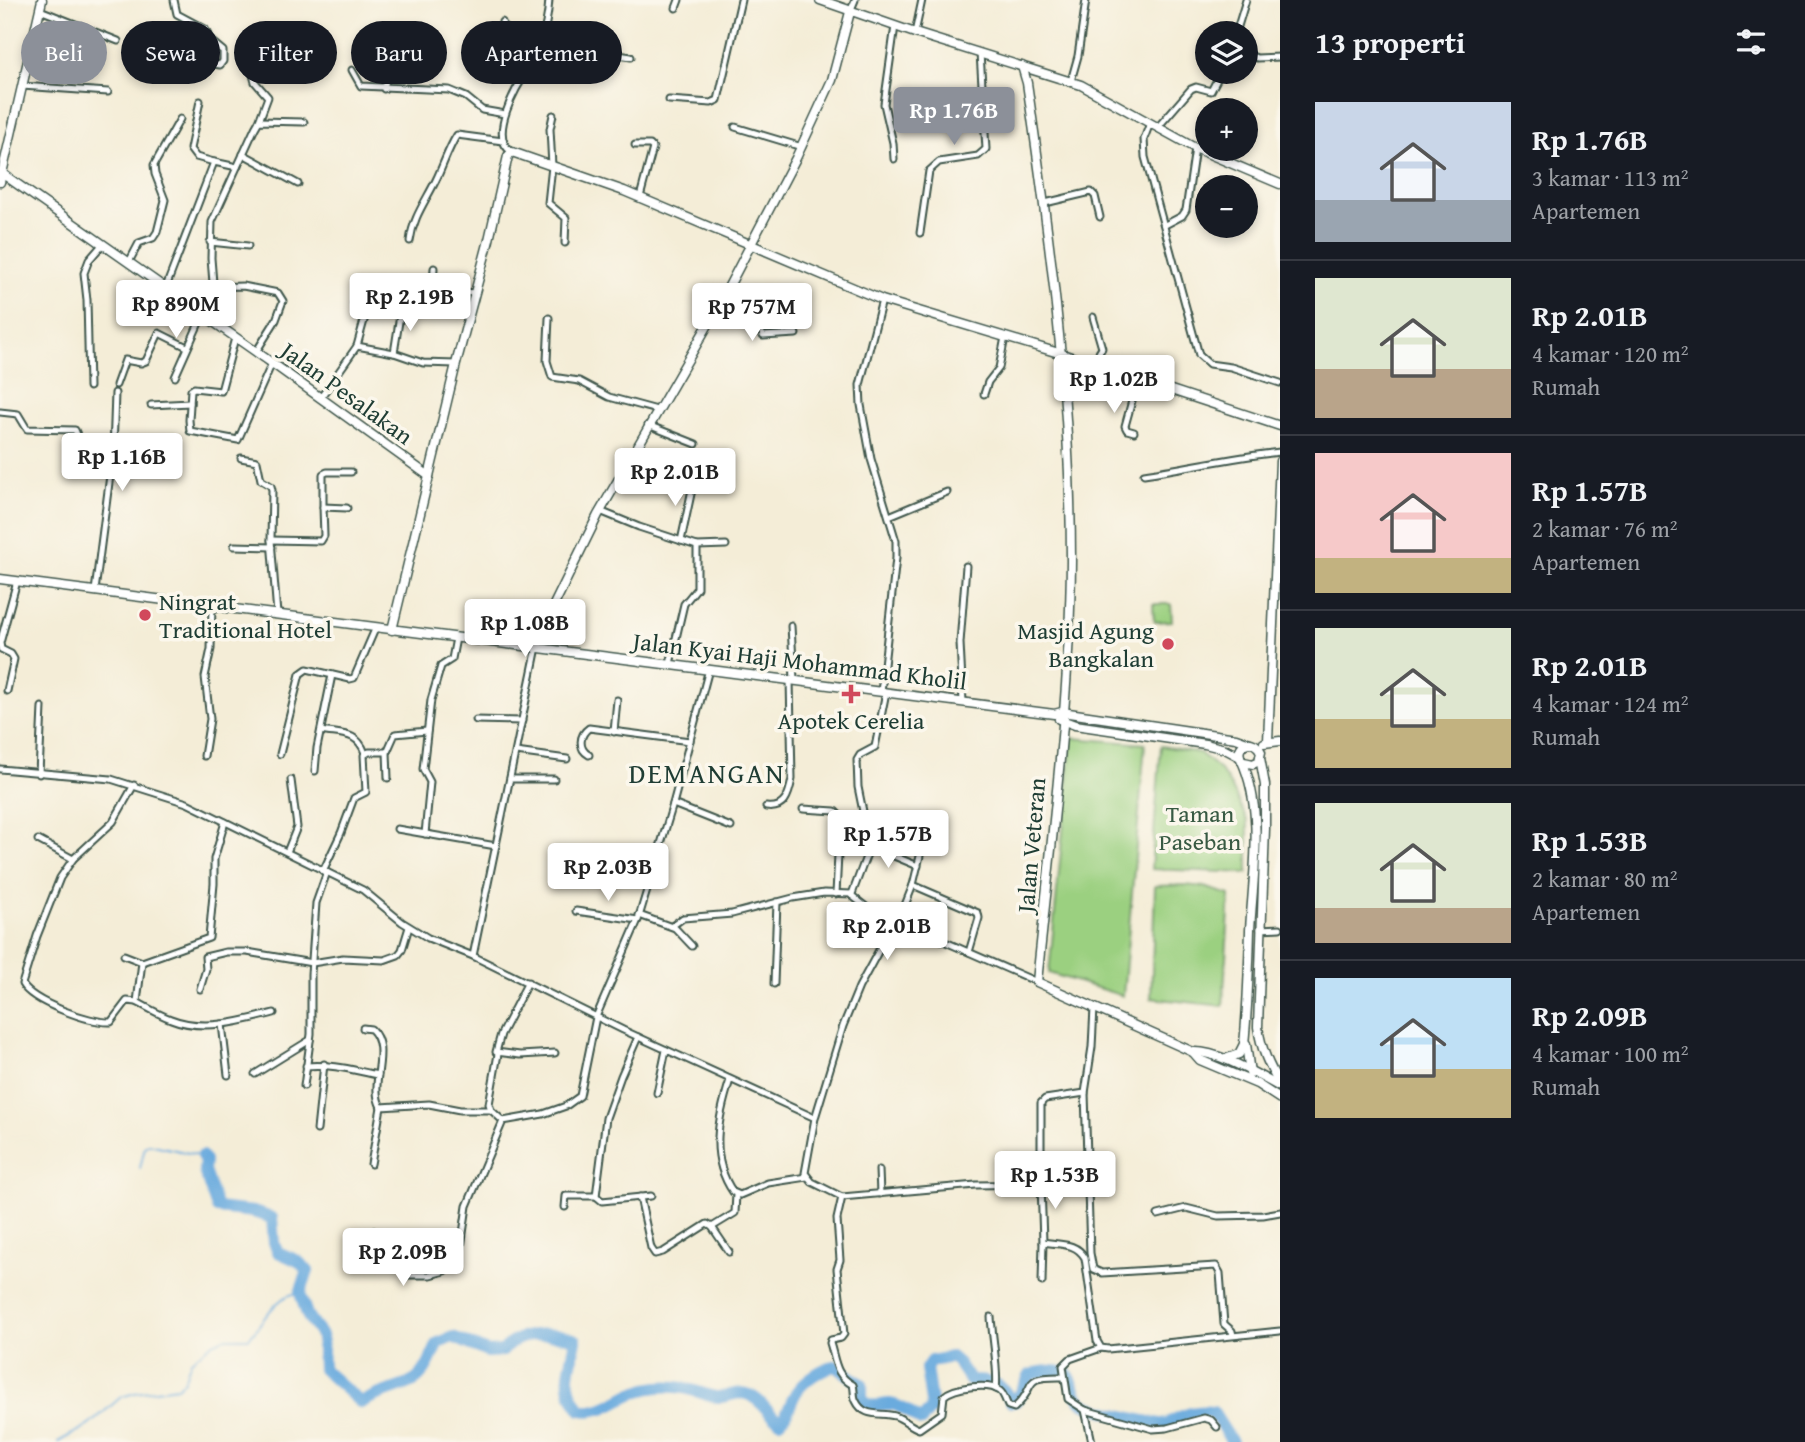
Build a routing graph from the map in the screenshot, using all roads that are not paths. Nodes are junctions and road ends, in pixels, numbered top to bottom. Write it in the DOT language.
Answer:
graph roads {
  1 [pos="42,0"];
  2 [pos="174,0"];
  3 [pos="549,0"];
  4 [pos="679,0"];
  5 [pos="741,0"];
  6 [pos="820,0"];
  7 [pos="855,0"];
  8 [pos="922,0"];
  9 [pos="1086,0"];
  10 [pos="1246,0"];
  11 [pos="676,8"];
  12 [pos="40,10"];
  13 [pos="850,12"];
  14 [pos="191,21"];
  15 [pos="547,21"];
  16 [pos="1240,21"];
  17 [pos="895,26"];
  18 [pos="915,33"];
  19 [pos="118,41"];
  20 [pos="220,48"];
  21 [pos="980,53"];
  22 [pos="622,56"];
  23 [pos="631,57"];
  24 [pos="1280,57"];
  25 [pos="1258,58"];
  26 [pos="220,65"];
  27 [pos="1022,66"];
  28 [pos="1036,71"];
  29 [pos="1071,80"];
  30 [pos="1027,83"];
  31 [pos="257,84"];
  32 [pos="360,84"];
  33 [pos="385,84"];
  34 [pos="518,84"];
  35 [pos="1215,84"];
  36 [pos="22,86"];
  37 [pos="384,89"];
  38 [pos="107,92"];
  39 [pos="669,100"];
  40 [pos="200,101"];
  41 [pos="505,114"];
  42 [pos="553,116"];
  43 [pos="180,119"];
  44 [pos="259,121"];
  45 [pos="304,122"];
  46 [pos="1154,125"];
  47 [pos="735,127"];
  48 [pos="503,141"];
  49 [pos="635,145"];
  50 [pos="802,147"];
  51 [pos="1195,148"];
  52 [pos="512,152"];
  53 [pos="243,154"];
  54 [pos="894,159"];
  55 [pos="1226,161"];
  56 [pos="214,162"];
  57 [pos="552,166"];
  58 [pos="237,167"];
  59 [pos="1,176"];
  60 [pos="298,184"];
  61 [pos="1280,184"];
  62 [pos="640,197"];
  63 [pos="1045,203"];
  64 [pos="1100,217"];
  65 [pos="1165,225"];
  66 [pos="920,233"];
  67 [pos="410,241"];
  68 [pos="210,242"];
  69 [pos="565,243"];
  70 [pos="750,243"];
  71 [pos="102,245"];
  72 [pos="248,246"];
  73 [pos="129,262"];
  74 [pos="434,268"];
  75 [pos="166,287"];
  76 [pos="213,287"];
  77 [pos="434,290"];
  78 [pos="475,293"];
  79 [pos="883,300"];
  80 [pos="354,303"];
  81 [pos="368,306"];
  82 [pos="401,309"];
  83 [pos="716,311"];
  84 [pos="206,316"];
  85 [pos="1093,317"];
  86 [pos="549,318"];
  87 [pos="796,334"];
  88 [pos="1005,337"];
  89 [pos="235,338"];
  90 [pos="357,346"];
  91 [pos="187,347"];
  92 [pos="256,352"];
  93 [pos="394,353"];
  94 [pos="1062,354"];
  95 [pos="272,363"];
  96 [pos="456,364"];
  97 [pos="1092,364"];
  98 [pos="175,377"];
  99 [pos="1138,379"];
  100 [pos="1280,383"];
  101 [pos="116,385"];
  102 [pos="89,387"];
  103 [pos="115,393"];
  104 [pos="984,394"];
  105 [pos="321,397"];
  106 [pos="190,403"];
  107 [pos="151,405"];
  108 [pos="657,410"];
  109 [pos="0,411"];
  110 [pos="648,425"];
  111 [pos="1280,426"];
  112 [pos="1134,432"];
  113 [pos="695,444"];
  114 [pos="113,452"];
  115 [pos="1280,452"];
  116 [pos="241,458"];
  117 [pos="1280,461"];
  118 [pos="351,472"];
  119 [pos="1144,474"];
  120 [pos="429,476"];
  121 [pos="694,480"];
  122 [pos="947,492"];
  123 [pos="323,508"];
  124 [pos="347,508"];
  125 [pos="600,511"];
  126 [pos="889,516"];
  127 [pos="681,541"];
  128 [pos="272,543"];
  129 [pos="726,545"];
  130 [pos="234,546"];
  131 [pos="697,546"];
  132 [pos="1279,556"];
  133 [pos="966,566"];
  134 [pos="0,579"];
  135 [pos="17,581"];
  136 [pos="95,591"];
  137 [pos="212,606"];
  138 [pos="277,614"];
  139 [pos="790,626"];
  140 [pos="376,627"];
  141 [pos="392,630"];
  142 [pos="456,638"];
  143 [pos="537,646"];
  144 [pos="670,664"];
  145 [pos="709,669"];
  146 [pos="1276,672"];
  147 [pos="332,675"];
  148 [pos="792,679"];
  149 [pos="7,691"];
  150 [pos="884,692"];
  151 [pos="617,700"];
  152 [pos="963,702"];
  153 [pos="42,707"];
  154 [pos="1059,716"];
  155 [pos="476,720"];
  156 [pos="522,721"];
  157 [pos="1161,727"];
  158 [pos="321,731"];
  159 [pos="427,731"];
  160 [pos="614,732"];
  161 [pos="1160,737"];
  162 [pos="690,741"];
  163 [pos="1269,741"];
  164 [pos="1280,741"];
  165 [pos="1254,744"];
  166 [pos="387,752"];
  167 [pos="516,752"];
  168 [pos="365,753"];
  169 [pos="280,754"];
  170 [pos="589,755"];
  171 [pos="204,757"];
  172 [pos="1260,758"];
  173 [pos="567,759"];
  174 [pos="1242,760"];
  175 [pos="0,769"];
  176 [pos="315,771"];
  177 [pos="39,774"];
  178 [pos="388,778"];
  179 [pos="510,779"];
  180 [pos="554,779"];
  181 [pos="291,780"];
  182 [pos="134,785"];
  183 [pos="673,804"];
  184 [pos="766,807"];
  185 [pos="803,809"];
  186 [pos="225,822"];
  187 [pos="731,827"];
  188 [pos="397,829"];
  189 [pos="425,834"];
  190 [pos="38,840"];
  191 [pos="496,846"];
  192 [pos="870,846"];
  193 [pos="287,852"];
  194 [pos="920,856"];
  195 [pos="73,859"];
  196 [pos="605,866"];
  197 [pos="918,866"];
  198 [pos="654,868"];
  199 [pos="325,871"];
  200 [pos="913,885"];
  201 [pos="836,894"];
  202 [pos="851,895"];
  203 [pos="777,902"];
  204 [pos="576,911"];
  205 [pos="638,917"];
  206 [pos="897,924"];
  207 [pos="671,926"];
  208 [pos="408,927"];
  209 [pos="1280,928"];
  210 [pos="1260,929"];
  211 [pos="201,941"];
  212 [pos="692,946"];
  213 [pos="969,952"];
  214 [pos="124,955"];
  215 [pos="473,956"];
  216 [pos="205,957"];
  217 [pos="142,962"];
  218 [pos="312,963"];
  219 [pos="528,982"];
  220 [pos="1037,982"];
  221 [pos="774,984"];
  222 [pos="200,989"];
  223 [pos="137,1002"];
  224 [pos="1094,1008"];
  225 [pos="274,1013"];
  226 [pos="596,1017"];
  227 [pos="222,1024"];
  228 [pos="363,1028"];
  229 [pos="1245,1031"];
  230 [pos="638,1037"];
  231 [pos="310,1040"];
  232 [pos="666,1050"];
  233 [pos="1193,1052"];
  234 [pos="555,1053"];
  235 [pos="498,1054"];
  236 [pos="1222,1059"];
  237 [pos="324,1064"];
  238 [pos="306,1066"];
  239 [pos="1250,1070"];
  240 [pos="255,1074"];
  241 [pos="228,1075"];
  242 [pos="378,1076"];
  243 [pos="730,1080"];
  244 [pos="1257,1084"];
  245 [pos="304,1086"];
  246 [pos="1279,1090"];
  247 [pos="657,1093"];
  248 [pos="1085,1093"];
  249 [pos="381,1107"];
  250 [pos="491,1110"];
  251 [pos="815,1118"];
  252 [pos="503,1121"];
  253 [pos="317,1130"];
  254 [pos="370,1164"];
  255 [pos="879,1170"];
  256 [pos="807,1177"];
  257 [pos="1041,1184"];
  258 [pos="736,1194"];
  259 [pos="880,1194"];
  260 [pos="596,1196"];
  261 [pos="651,1196"];
  262 [pos="640,1197"];
  263 [pos="842,1197"];
  264 [pos="565,1207"];
  265 [pos="1280,1212"];
  266 [pos="1158,1215"];
  267 [pos="712,1227"];
  268 [pos="374,1231"];
  269 [pos="1043,1242"];
  270 [pos="729,1252"];
  271 [pos="1042,1282"];
  272 [pos="991,1317"];
  273 [pos="1280,1331"];
  274 [pos="1233,1335"];
  275 [pos="1101,1348"];
  276 [pos="1063,1374"];
  277 [pos="996,1388"];
  278 [pos="1085,1410"];
  279 [pos="1217,1427"];
  280 [pos="1092,1442"];
  1 -- 12 [label="street"];
  2 -- 14 [label="street"];
  3 -- 15 [label="street"];
  4 -- 11 [label="street"];
  5 -- 39 [label="street"];
  6 -- 13 [label="street"];
  7 -- 13 [label="street"];
  8 -- 18 [label="street"];
  9 -- 29 [label="street"];
  10 -- 16 [label="street"];
  12 -- 19 [label="street"];
  12 -- 36 [label="street"];
  13 -- 17 [label="street"];
  13 -- 50 [label="street"];
  17 -- 18 [label="street"];
  17 -- 54 [label="street"];
  18 -- 21 [label="street"];
  20 -- 26 [label="street"];
  21 -- 27 [label="street"];
  21 -- 66 [label="street"];
  22 -- 23 [label="street"];
  24 -- 25 [label="street"];
  27 -- 28 [label="street"];
  27 -- 30 [label="street, Jalan Veteran"];
  28 -- 29 [label="street"];
  28 -- 30 [label="street"];
  29 -- 46 [label="street"];
  30 -- 63 [label="street, Jalan Veteran"];
  31 -- 44 [label="street"];
  32 -- 37 [label="street"];
  33 -- 37 [label="street"];
  34 -- 41 [label="street"];
  35 -- 46 [label="street"];
  36 -- 38 [label="street"];
  36 -- 59 [label="street"];
  37 -- 41 [label="street"];
  40 -- 56 [label="street"];
  41 -- 48 [label="street"];
  42 -- 57 [label="street"];
  43 -- 73 [label="street"];
  44 -- 45 [label="street"];
  44 -- 53 [label="street"];
  46 -- 51 [label="street"];
  46 -- 65 [label="street"];
  47 -- 50 [label="street"];
  48 -- 52 [label="street"];
  48 -- 67 [label="street"];
  49 -- 62 [label="street"];
  50 -- 70 [label="street"];
  51 -- 65 [label="street"];
  52 -- 57 [label="street"];
  52 -- 78 [label="street"];
  53 -- 58 [label="street"];
  53 -- 60 [label="street"];
  55 -- 61 [label="street"];
  56 -- 58 [label="street"];
  56 -- 75 [label="street"];
  57 -- 62 [label="street"];
  57 -- 69 [label="street"];
  58 -- 68 [label="street"];
  59 -- 71 [label="street, Jalan Pesalakan"];
  62 -- 70 [label="street"];
  63 -- 64 [label="street"];
  63 -- 94 [label="street, Jalan Veteran"];
  65 -- 100 [label="street"];
  68 -- 72 [label="street"];
  68 -- 76 [label="street"];
  70 -- 79 [label="street"];
  70 -- 83 [label="street"];
  71 -- 73 [label="street, Jalan Pesalakan"];
  71 -- 102 [label="street"];
  73 -- 75 [label="street, Jalan Pesalakan"];
  74 -- 77 [label="street"];
  75 -- 84 [label="street, Jalan Pesalakan"];
  76 -- 84 [label="street"];
  76 -- 92 [label="street"];
  77 -- 78 [label="street"];
  77 -- 82 [label="street"];
  78 -- 96 [label="street"];
  79 -- 88 [label="street"];
  79 -- 126 [label="street"];
  80 -- 81 [label="street"];
  81 -- 82 [label="street"];
  81 -- 90 [label="street"];
  82 -- 93 [label="street"];
  83 -- 87 [label="street"];
  83 -- 108 [label="street"];
  84 -- 89 [label="street, Jalan Pesalakan"];
  84 -- 91 [label="street"];
  85 -- 97 [label="street"];
  86 -- 108 [label="street"];
  88 -- 94 [label="street"];
  88 -- 104 [label="street"];
  89 -- 92 [label="street, Jalan Pesalakan"];
  89 -- 106 [label="street"];
  90 -- 93 [label="street"];
  90 -- 105 [label="street"];
  91 -- 98 [label="street"];
  91 -- 101 [label="street"];
  92 -- 95 [label="street, Jalan Pesalakan"];
  93 -- 96 [label="street"];
  94 -- 97 [label="street"];
  94 -- 154 [label="street, Jalan Veteran"];
  95 -- 105 [label="street, Jalan Pesalakan"];
  95 -- 106 [label="street"];
  96 -- 120 [label="street"];
  97 -- 99 [label="street"];
  99 -- 111 [label="street"];
  99 -- 112 [label="street"];
  103 -- 114 [label="street"];
  105 -- 120 [label="street, Jalan Pesalakan"];
  106 -- 107 [label="street"];
  108 -- 110 [label="street"];
  109 -- 114 [label="street"];
  110 -- 113 [label="street"];
  110 -- 125 [label="street"];
  114 -- 136 [label="street"];
  115 -- 119 [label="street"];
  116 -- 128 [label="street"];
  117 -- 132 [label="street"];
  118 -- 123 [label="street"];
  120 -- 141 [label="street"];
  121 -- 127 [label="street"];
  122 -- 126 [label="street"];
  123 -- 124 [label="street"];
  123 -- 128 [label="street"];
  125 -- 127 [label="street"];
  125 -- 143 [label="street"];
  126 -- 150 [label="street"];
  127 -- 131 [label="street"];
  128 -- 130 [label="street"];
  128 -- 138 [label="street"];
  129 -- 131 [label="street"];
  131 -- 144 [label="street"];
  132 -- 146 [label="street"];
  133 -- 152 [label="street"];
  134 -- 135 [label="street, Jalan Kyai Haji Mohammad Kholil"];
  135 -- 136 [label="street, Jalan Kyai Haji Mohammad Kholil"];
  135 -- 149 [label="street"];
  136 -- 137 [label="street, Jalan Kyai Haji Mohammad Kholil"];
  137 -- 138 [label="street, Jalan Kyai Haji Mohammad Kholil"];
  137 -- 171 [label="street"];
  138 -- 140 [label="street, Jalan Kyai Haji Mohammad Kholil"];
  139 -- 148 [label="street"];
  140 -- 141 [label="street, Jalan Kyai Haji Mohammad Kholil"];
  140 -- 147 [label="street"];
  141 -- 142 [label="street, Jalan Kyai Haji Mohammad Kholil"];
  142 -- 143 [label="street, Jalan Kyai Haji Mohammad Kholil"];
  142 -- 159 [label="street"];
  143 -- 144 [label="street, Jalan Kyai Haji Mohammad Kholil"];
  143 -- 156 [label="street"];
  144 -- 145 [label="street, Jalan Kyai Haji Mohammad Kholil"];
  145 -- 148 [label="street, Jalan Kyai Haji Mohammad Kholil"];
  145 -- 162 [label="street"];
  146 -- 163 [label="street"];
  147 -- 158 [label="street"];
  147 -- 169 [label="street"];
  148 -- 150 [label="street, Jalan Kyai Haji Mohammad Kholil"];
  148 -- 184 [label="street"];
  150 -- 152 [label="street, Jalan Kyai Haji Mohammad Kholil"];
  150 -- 192 [label="street"];
  151 -- 160 [label="street"];
  152 -- 154 [label="street, Jalan Kyai Haji Mohammad Kholil"];
  153 -- 177 [label="street"];
  154 -- 157 [label="street"];
  154 -- 161 [label="street"];
  154 -- 220 [label="street, Jalan Veteran"];
  155 -- 156 [label="street"];
  156 -- 167 [label="street"];
  157 -- 161 [label="street"];
  157 -- 165 [label="street"];
  158 -- 168 [label="street"];
  158 -- 176 [label="street"];
  159 -- 166 [label="street"];
  159 -- 189 [label="street"];
  160 -- 162 [label="street"];
  160 -- 170 [label="street"];
  161 -- 174 [label="street"];
  162 -- 183 [label="street"];
  163 -- 164 [label="street"];
  163 -- 165 [label="street"];
  165 -- 172 [label="street"];
  165 -- 174 [label="street"];
  166 -- 168 [label="street"];
  166 -- 178 [label="street"];
  167 -- 173 [label="street"];
  167 -- 179 [label="street"];
  168 -- 199 [label="street"];
  172 -- 174 [label="street"];
  172 -- 210 [label="street"];
  174 -- 229 [label="street"];
  175 -- 177 [label="street"];
  177 -- 182 [label="street"];
  179 -- 180 [label="street"];
  179 -- 191 [label="street"];
  181 -- 193 [label="street"];
  182 -- 186 [label="street"];
  182 -- 195 [label="street"];
  183 -- 187 [label="street"];
  183 -- 198 [label="street"];
  185 -- 201 [label="street"];
  186 -- 193 [label="street"];
  186 -- 211 [label="street"];
  188 -- 189 [label="street"];
  189 -- 191 [label="street"];
  190 -- 195 [label="street"];
  191 -- 215 [label="street"];
  192 -- 197 [label="street"];
  192 -- 202 [label="street"];
  193 -- 199 [label="street"];
  194 -- 197 [label="street"];
  195 -- 223 [label="street"];
  196 -- 198 [label="street"];
  197 -- 200 [label="street"];
  198 -- 205 [label="street"];
  199 -- 208 [label="street"];
  199 -- 218 [label="street"];
  200 -- 206 [label="street"];
  200 -- 213 [label="street"];
  201 -- 202 [label="street"];
  201 -- 203 [label="street"];
  202 -- 206 [label="street"];
  203 -- 207 [label="street"];
  203 -- 221 [label="street"];
  204 -- 205 [label="street"];
  205 -- 207 [label="street"];
  205 -- 226 [label="street"];
  206 -- 213 [label="street"];
  206 -- 251 [label="street"];
  207 -- 212 [label="street"];
  208 -- 215 [label="street"];
  208 -- 218 [label="street"];
  209 -- 210 [label="street"];
  210 -- 246 [label="street"];
  211 -- 216 [label="street"];
  211 -- 217 [label="street"];
  213 -- 220 [label="street"];
  214 -- 217 [label="street"];
  215 -- 219 [label="street"];
  216 -- 218 [label="street"];
  216 -- 222 [label="street"];
  217 -- 223 [label="street"];
  218 -- 231 [label="street"];
  219 -- 226 [label="street"];
  219 -- 235 [label="street"];
  220 -- 224 [label="street"];
  223 -- 227 [label="street"];
  224 -- 233 [label="street"];
  224 -- 248 [label="street"];
  225 -- 227 [label="street"];
  226 -- 230 [label="street"];
  226 -- 252 [label="street"];
  227 -- 241 [label="street"];
  228 -- 242 [label="street"];
  229 -- 236 [label="street"];
  229 -- 239 [label="street"];
  230 -- 232 [label="street"];
  230 -- 260 [label="street"];
  231 -- 238 [label="street"];
  231 -- 240 [label="street"];
  232 -- 243 [label="street"];
  232 -- 247 [label="street"];
  233 -- 236 [label="street"];
  233 -- 244 [label="street"];
  234 -- 235 [label="street"];
  235 -- 250 [label="street"];
  236 -- 239 [label="street"];
  237 -- 238 [label="street"];
  237 -- 242 [label="street"];
  237 -- 253 [label="street"];
  238 -- 245 [label="street"];
  239 -- 244 [label="street"];
  239 -- 246 [label="street"];
  242 -- 249 [label="street"];
  243 -- 251 [label="street"];
  243 -- 258 [label="street"];
  244 -- 246 [label="street"];
  248 -- 257 [label="street"];
  248 -- 274 [label="street"];
  249 -- 250 [label="street"];
  249 -- 254 [label="street"];
  250 -- 252 [label="street"];
  251 -- 256 [label="street"];
  252 -- 268 [label="street"];
  255 -- 259 [label="street"];
  256 -- 258 [label="street"];
  256 -- 263 [label="street"];
  257 -- 259 [label="street"];
  257 -- 269 [label="street"];
  258 -- 267 [label="street"];
  259 -- 263 [label="street"];
  260 -- 262 [label="street"];
  260 -- 264 [label="street"];
  261 -- 262 [label="street"];
  262 -- 267 [label="street"];
  263 -- 277 [label="street"];
  265 -- 266 [label="street"];
  267 -- 270 [label="street"];
  269 -- 271 [label="street"];
  269 -- 275 [label="street"];
  272 -- 277 [label="street"];
  273 -- 274 [label="street"];
  274 -- 275 [label="street"];
  275 -- 276 [label="street"];
  276 -- 277 [label="street"];
  276 -- 278 [label="street"];
  278 -- 279 [label="street"];
  278 -- 280 [label="street"];
}
